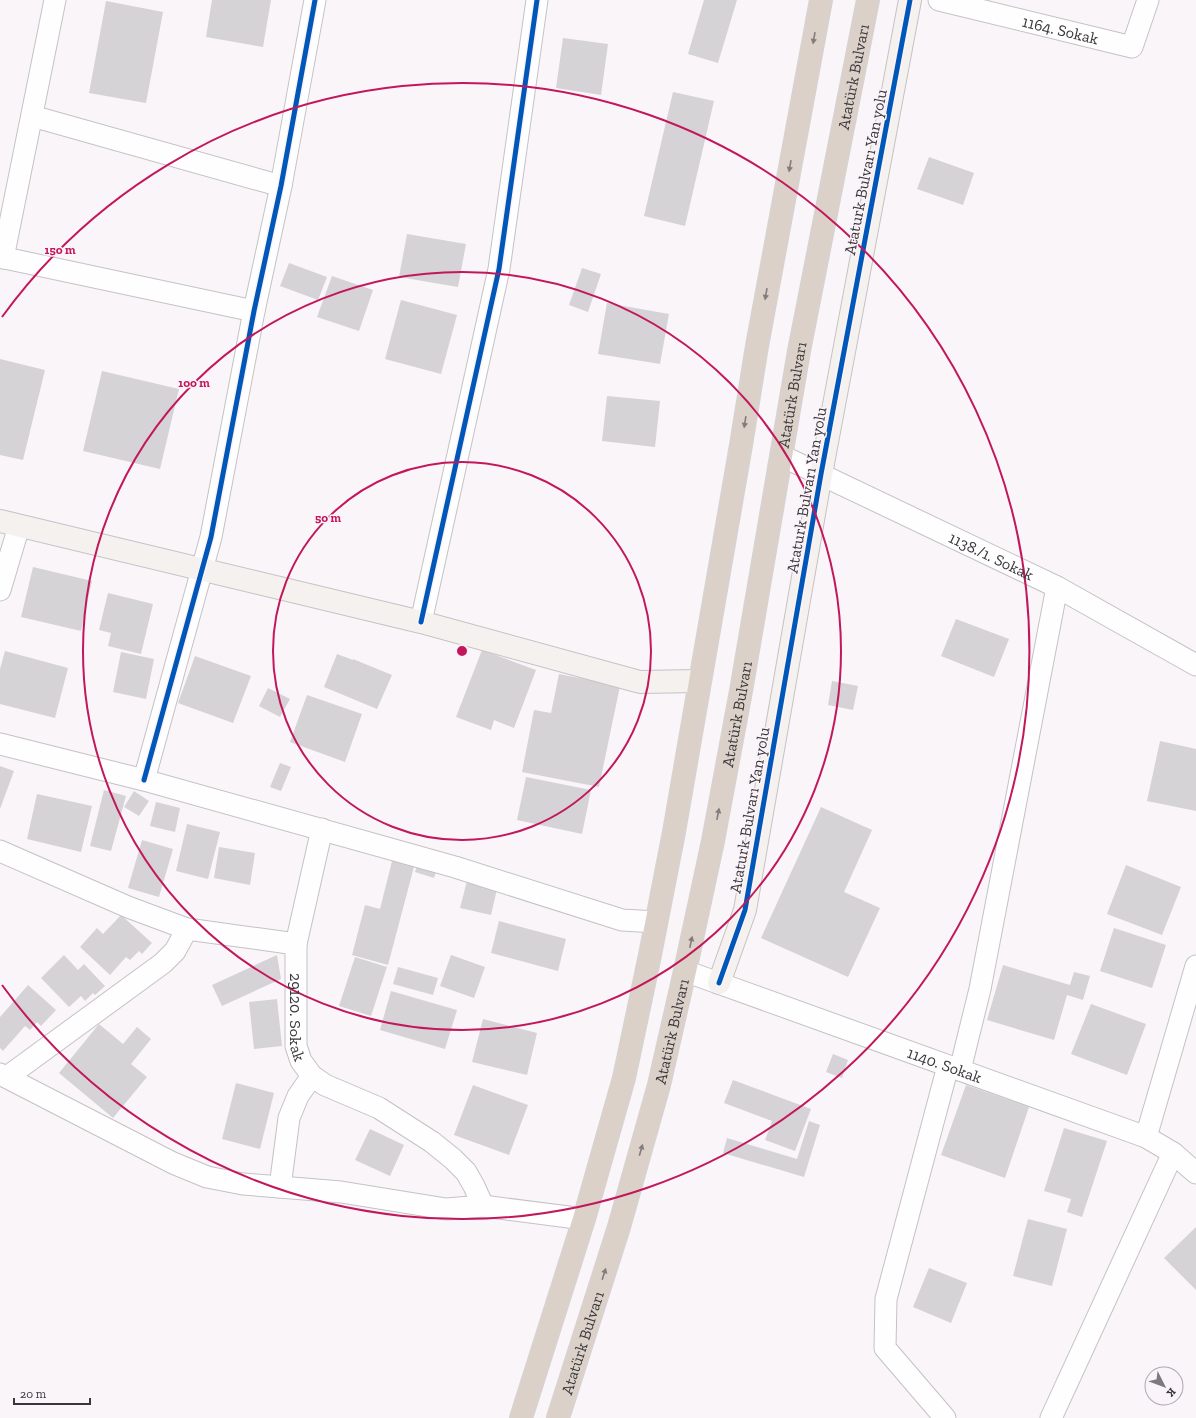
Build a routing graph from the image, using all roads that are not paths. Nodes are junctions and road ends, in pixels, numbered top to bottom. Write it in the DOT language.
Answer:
graph roads {
  1 [pos="55,0"];
  2 [pos="315,0"];
  3 [pos="537,0"];
  4 [pos="821,0"];
  5 [pos="868,0"];
  6 [pos="910,0"];
  7 [pos="940,0"];
  8 [pos="1148,0"];
  9 [pos="32,116"];
  10 [pos="281,186"];
  11 [pos="2,257"];
  12 [pos="254,311"];
  13 [pos="782,456"];
  14 [pos="821,474"];
  15 [pos="10,524"];
  16 [pos="203,570"];
  17 [pos="1056,587"];
  18 [pos="0,590"];
  19 [pos="421,622"];
  20 [pos="1196,665"];
  21 [pos="699,681"];
  22 [pos="0,744"];
  23 [pos="144,780"];
  24 [pos="322,829"];
  25 [pos="0,851"];
  26 [pos="656,922"];
  27 [pos="187,929"];
  28 [pos="296,944"];
  29 [pos="1196,966"];
  30 [pos="685,970"];
  31 [pos="719,983"];
  32 [pos="954,1068"];
  33 [pos="3,1075"];
  34 [pos="312,1076"];
  35 [pos="1146,1137"];
  36 [pos="1173,1153"];
  37 [pos="1196,1173"];
  38 [pos="280,1187"];
  39 [pos="483,1206"];
  40 [pos="584,1219"];
  41 [pos="521,1418"];
  42 [pos="558,1418"];
  43 [pos="945,1418"];
  44 [pos="1052,1418"];
  1 -- 9 [label="street"];
  2 -- 10 [label="street"];
  3 -- 19 [label="street"];
  4 -- 21 [label="highway, one-way"];
  5 -- 13 [label="highway, Atatürk Bulvarı"];
  6 -- 14 [label="street, Ataturk Bulvarı Yan yolu"];
  7 -- 8 [label="street, 1164. Sokak"];
  9 -- 10 [label="street"];
  9 -- 11 [label="street"];
  10 -- 12 [label="street"];
  11 -- 12 [label="street"];
  12 -- 16 [label="street"];
  13 -- 14 [label="street, 1138./1. Sokak"];
  30 -- 13 [label="highway, Atatürk Bulvarı, one-way"];
  14 -- 17 [label="street, 1138./1. Sokak"];
  14 -- 31 [label="street, Ataturk Bulvarı Yan yolu"];
  15 -- 16 [label="street"];
  15 -- 18 [label="street"];
  16 -- 19 [label="street"];
  16 -- 23 [label="street"];
  17 -- 20 [label="street, 1138./1. Sokak"];
  17 -- 32 [label="street"];
  19 -- 21 [label="street"];
  21 -- 26 [label="highway"];
  22 -- 23 [label="street"];
  23 -- 24 [label="street"];
  24 -- 26 [label="street"];
  24 -- 28 [label="street, 29120. Sokak"];
  25 -- 27 [label="street"];
  26 -- 40 [label="highway"];
  27 -- 28 [label="street"];
  27 -- 33 [label="street"];
  28 -- 34 [label="street, 29120. Sokak"];
  29 -- 35 [label="street"];
  30 -- 31 [label="street, 1140. Sokak"];
  42 -- 30 [label="highway, Atatürk Bulvarı, one-way"];
  31 -- 32 [label="street, 1140. Sokak"];
  32 -- 35 [label="street, 1140. Sokak"];
  32 -- 43 [label="street"];
  33 -- 38 [label="street"];
  34 -- 38 [label="street"];
  34 -- 39 [label="street, 29120. Sokak"];
  35 -- 36 [label="street, 1140. Sokak"];
  36 -- 37 [label="street, 1140. Sokak"];
  36 -- 44 [label="street"];
  38 -- 39 [label="street"];
  39 -- 40 [label="street"];
  40 -- 41 [label="highway"];
}
